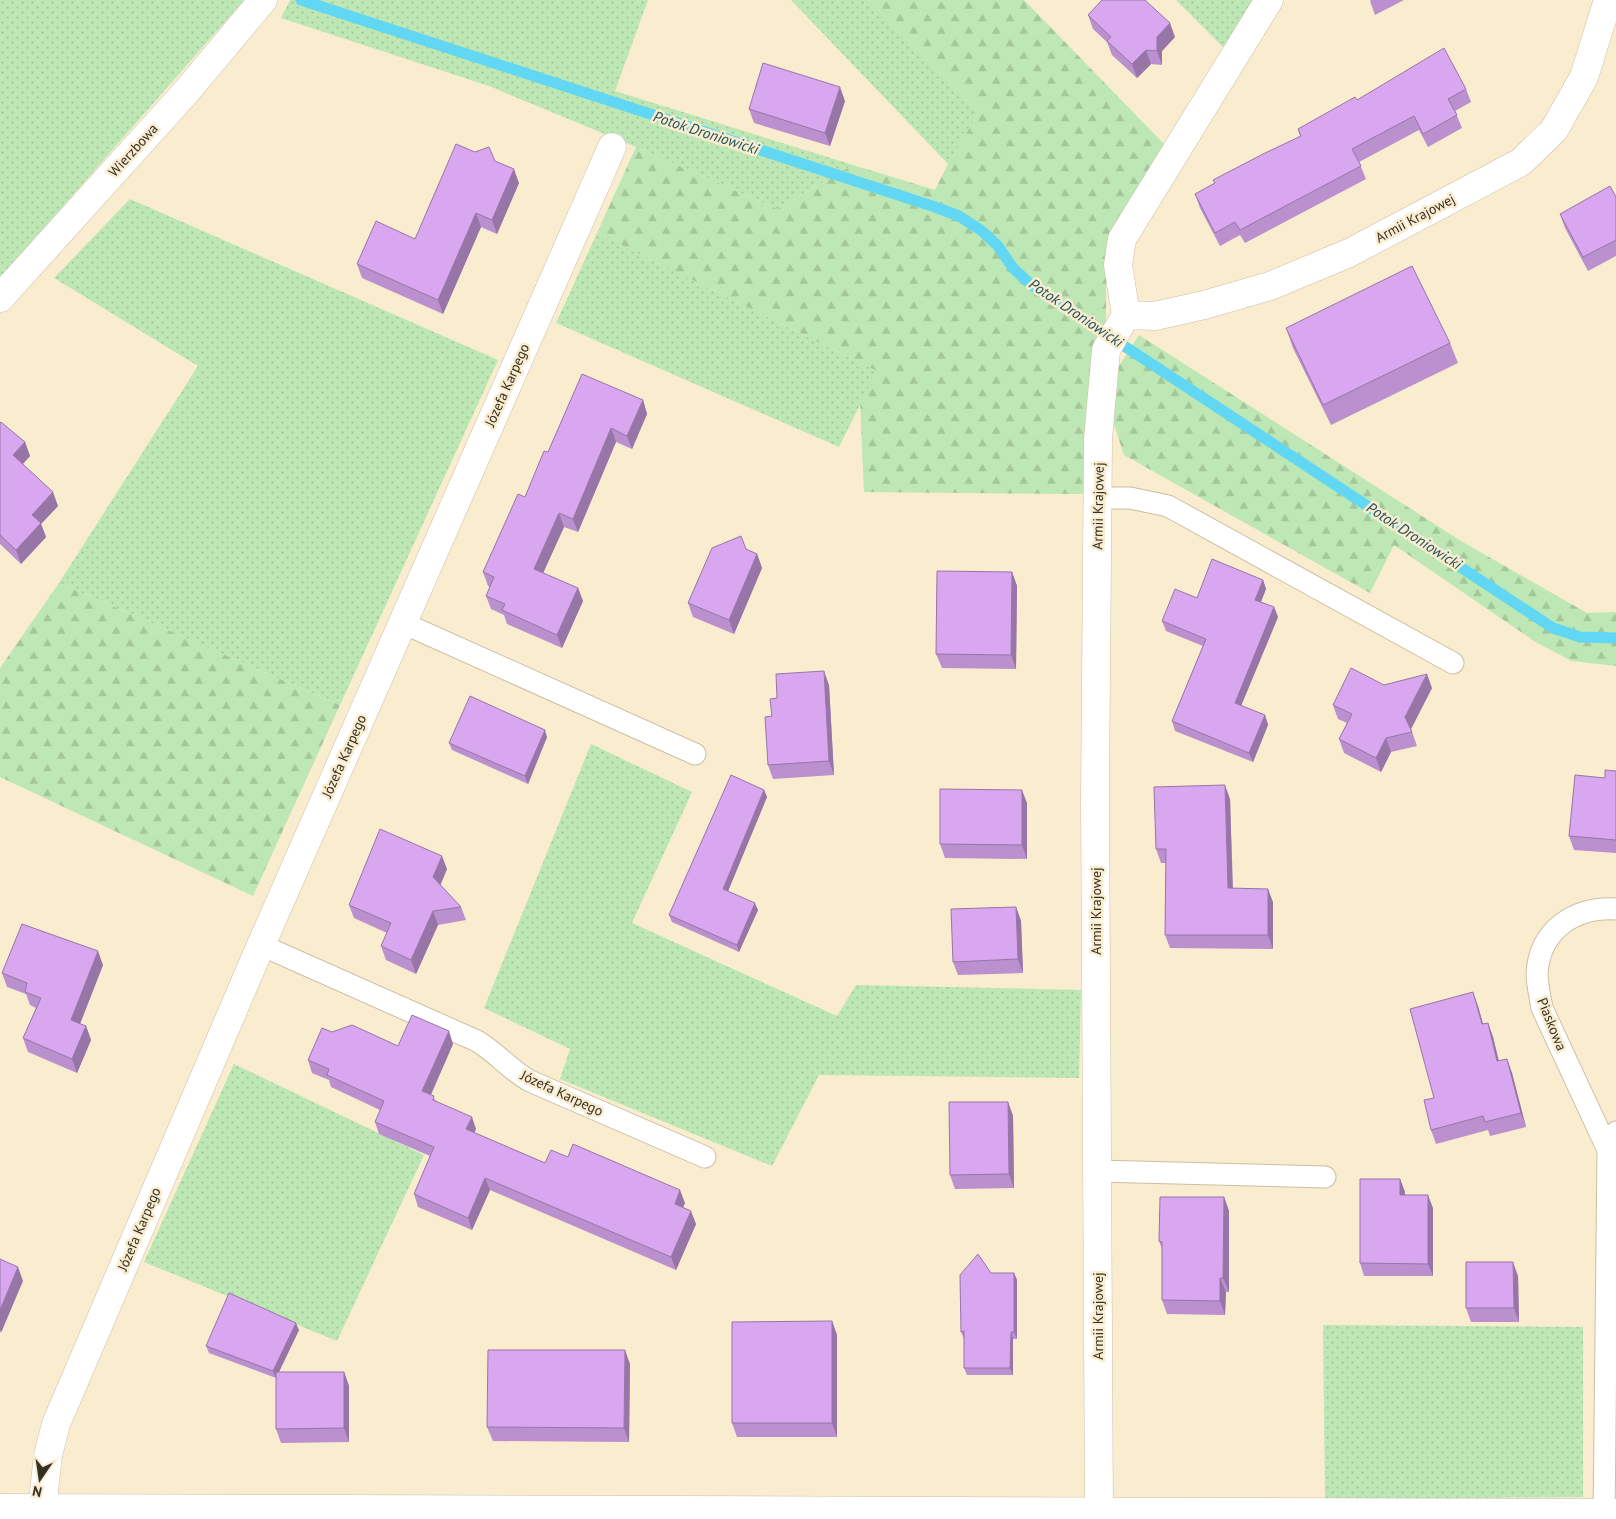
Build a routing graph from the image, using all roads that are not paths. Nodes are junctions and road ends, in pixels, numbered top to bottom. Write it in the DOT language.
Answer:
graph roads {
  1 [pos="1269,0"];
  2 [pos="1608,0"];
  3 [pos="261,3"];
  4 [pos="612,147"];
  5 [pos="0,298"];
  6 [pos="1116,332"];
  7 [pos="1097,498"];
  8 [pos="403,623"];
  9 [pos="1453,663"];
  10 [pos="695,754"];
  11 [pos="1616,909"];
  12 [pos="261,945"];
  13 [pos="1612,1141"];
  14 [pos="705,1157"];
  15 [pos="1097,1171"];
  16 [pos="1325,1177"];
  17 [pos="0,1508"];
  18 [pos="41,1514"];
  19 [pos="630,1515"];
  20 [pos="1086,1515"];
  21 [pos="1608,1515"];
  1 -- 6 [label="street, Armii Krajowej"];
  2 -- 6 [label="street, Armii Krajowej"];
  3 -- 5 [label="street, Wierzbowa"];
  4 -- 8 [label="street, Józefa Karpego"];
  6 -- 7 [label="street, Armii Krajowej"];
  7 -- 9 [label="lane"];
  7 -- 15 [label="street, Armii Krajowej"];
  8 -- 10 [label="lane"];
  8 -- 12 [label="street, Józefa Karpego"];
  11 -- 13 [label="lane, Piaskowa"];
  12 -- 14 [label="lane, Józefa Karpego"];
  12 -- 18 [label="street, Józefa Karpego"];
  13 -- 21 [label="lane, Piaskowa"];
  15 -- 16 [label="lane"];
  15 -- 20 [label="street, Armii Krajowej"];
  17 -- 18 [label="street, Piaskowa"];
  18 -- 19 [label="street, Piaskowa"];
  19 -- 20 [label="street, Piaskowa"];
  20 -- 21 [label="street, Piaskowa"];
}
